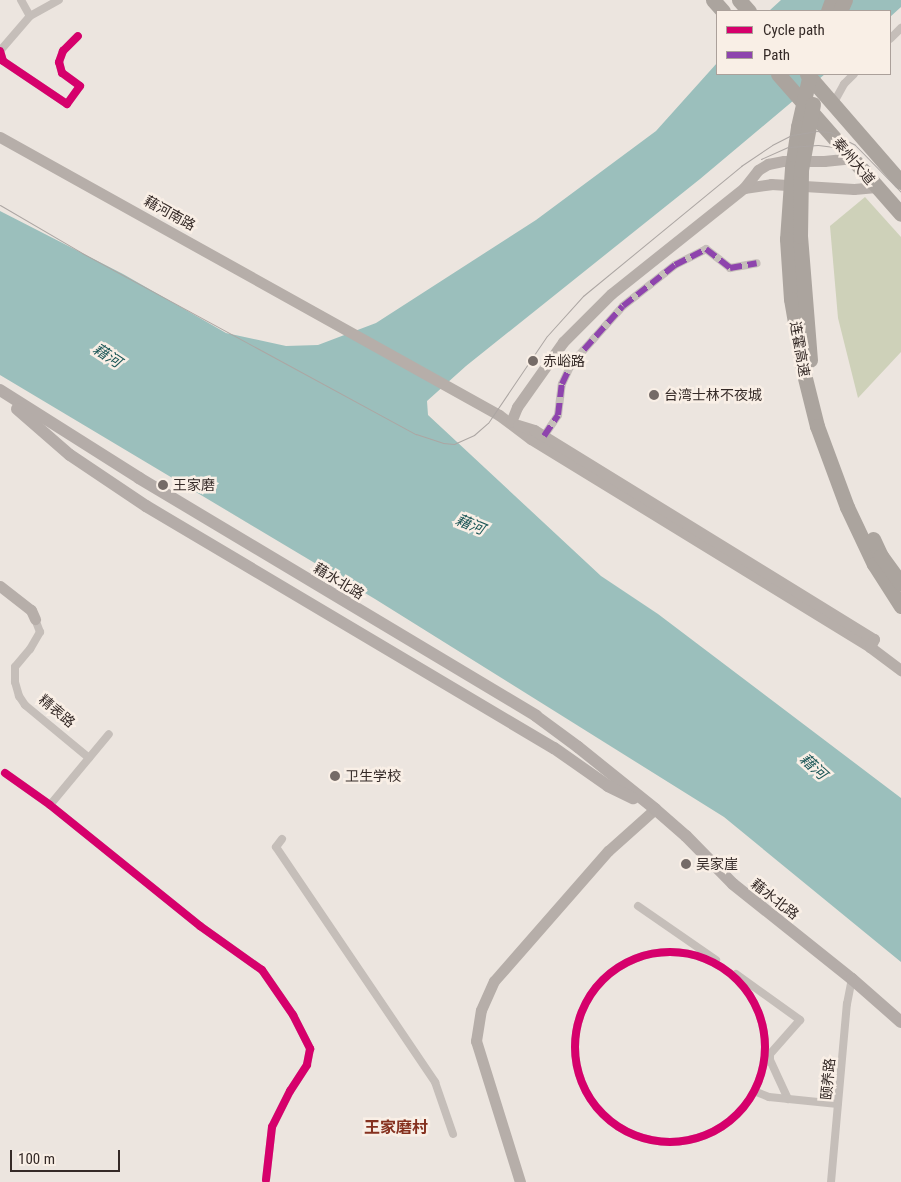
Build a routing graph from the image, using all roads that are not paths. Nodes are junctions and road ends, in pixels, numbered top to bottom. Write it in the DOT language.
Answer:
graph roads {
  1 [pos="21,0"];
  2 [pos="59,0"];
  3 [pos="713,0"];
  4 [pos="739,0"];
  5 [pos="722,10"];
  6 [pos="748,10"];
  7 [pos="30,16"];
  8 [pos="901,28"];
  9 [pos="78,36"];
  10 [pos="891,38"];
  11 [pos="0,51"];
  12 [pos="779,75"];
  13 [pos="809,75"];
  14 [pos="810,75"];
  15 [pos="819,75"];
  16 [pos="853,75"];
  17 [pos="829,98"];
  18 [pos="0,137"];
  19 [pos="851,158"];
  20 [pos="901,182"];
  21 [pos="876,187"];
  22 [pos="744,188"];
  23 [pos="901,214"];
  24 [pos="794,238"];
  25 [pos="758,263"];
  26 [pos="0,390"];
  27 [pos="0,394"];
  28 [pos="511,422"];
  29 [pos="544,436"];
  30 [pos="888,575"];
  31 [pos="901,584"];
  32 [pos="0,586"];
  33 [pos="901,606"];
  34 [pos="35,619"];
  35 [pos="870,647"];
  36 [pos="901,670"];
  37 [pos="109,734"];
  38 [pos="89,758"];
  39 [pos="5,773"];
  40 [pos="50,804"];
  41 [pos="655,808"];
  42 [pos="282,839"];
  43 [pos="638,906"];
  44 [pos="852,979"];
  45 [pos="901,1020"];
  46 [pos="754,1091"];
  47 [pos="788,1099"];
  48 [pos="838,1104"];
  49 [pos="453,1134"];
  50 [pos="266,1180"];
  51 [pos="520,1182"];
  52 [pos="831,1182"];
  1 -- 7 [label="street"];
  2 -- 7 [label="street"];
  3 -- 5 [label="highway"];
  4 -- 6 [label="highway"];
  7 -- 11 [label="street"];
  8 -- 10 [label="street"];
  9 -- 11 [label="street"];
  12 -- 19 [label="highway, 秦州大道"];
  13 -- 24 [label="highway, 连霍高速"];
  14 -- 17 [label="highway, 秦州大道"];
  15 -- 24 [label="highway, 连霍高速"];
  16 -- 17 [label="street"];
  17 -- 20 [label="highway, 秦州大道"];
  18 -- 28 [label="main road, 藉河南路"];
  19 -- 21 [label="highway, 秦州大道"];
  19 -- 22 [label="main road"];
  21 -- 22 [label="main road"];
  21 -- 23 [label="highway, 秦州大道"];
  22 -- 28 [label="main road"];
  24 -- 30 [label="highway, 连霍高速"];
  25 -- 29 [label="street"];
  26 -- 41 [label="main road, 藉水北路"];
  27 -- 41 [label="main road, 藉水北路"];
  28 -- 29 [label="main road"];
  28 -- 35 [label="main road"];
  29 -- 35 [label="main road"];
  30 -- 31 [label="highway, 连霍高速"];
  30 -- 33 [label="highway, 连霍高速"];
  32 -- 34 [label="main road, 精表路"];
  34 -- 38 [label="street, 精表路"];
  35 -- 36 [label="main road"];
  37 -- 38 [label="street"];
  38 -- 40 [label="street"];
  39 -- 40 [label="street"];
  40 -- 50 [label="street"];
  41 -- 44 [label="main road, 藉水北路"];
  41 -- 51 [label="main road"];
  42 -- 49 [label="street"];
  43 -- 47 [label="street"];
  44 -- 45 [label="main road, 藉水北路"];
  44 -- 48 [label="street, 颐养路"];
  46 -- 46 [label="street"];
  46 -- 47 [label="street"];
  47 -- 48 [label="street"];
  48 -- 52 [label="street, 颐养路"];
}
